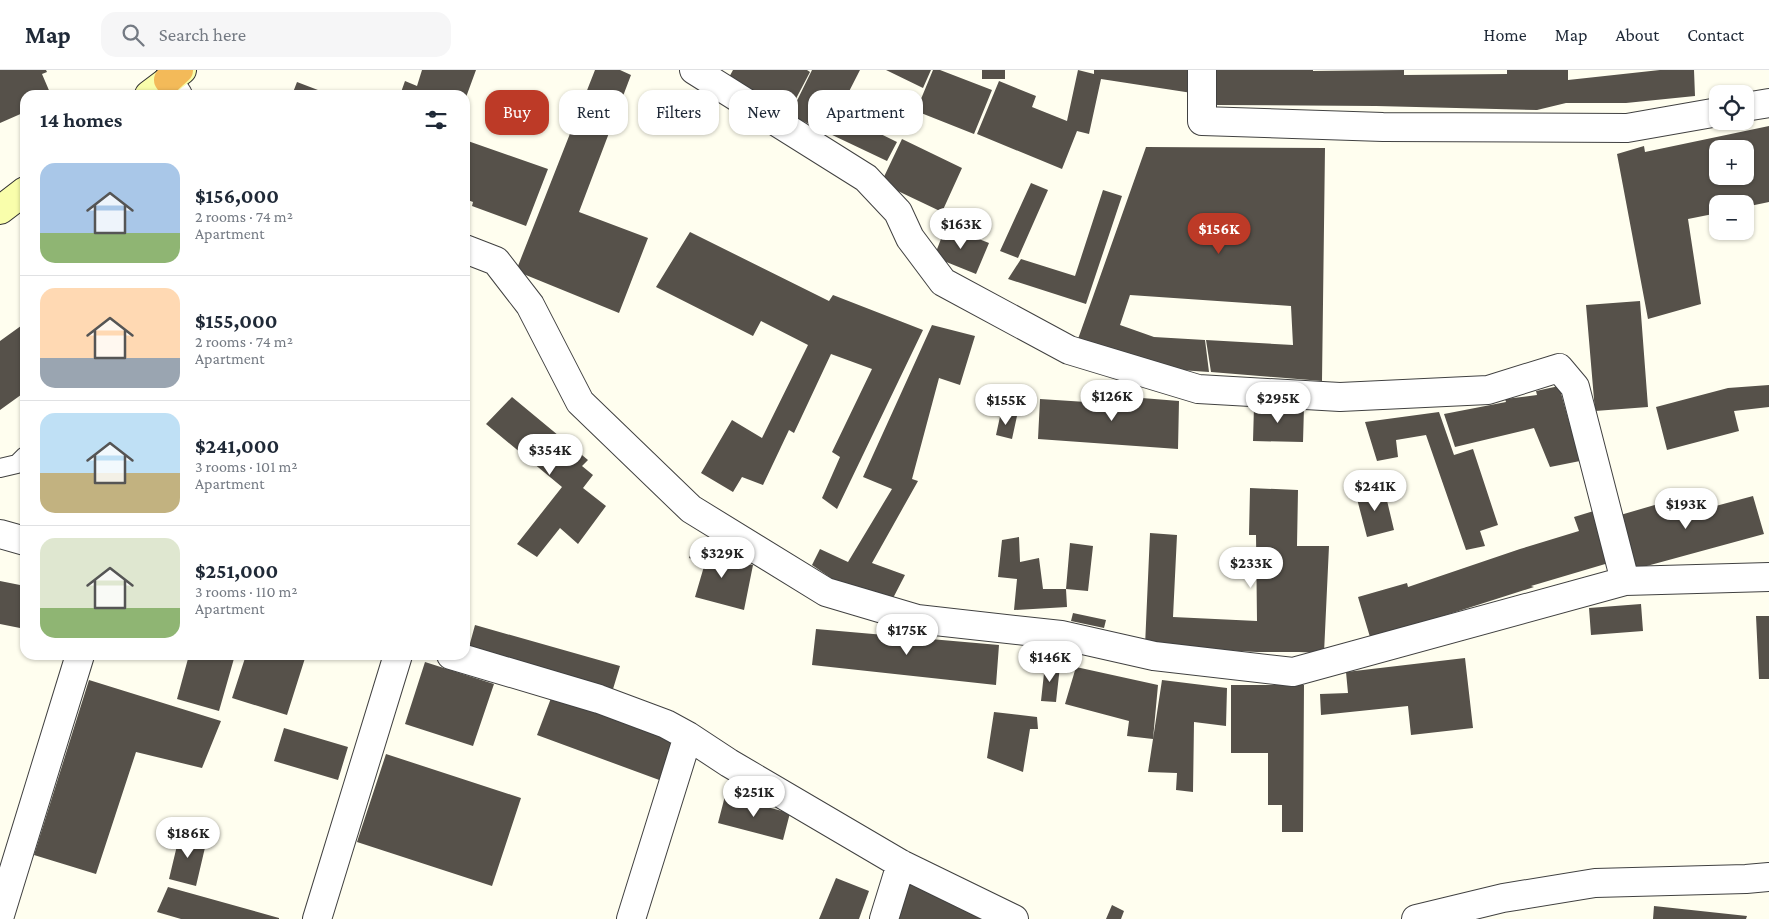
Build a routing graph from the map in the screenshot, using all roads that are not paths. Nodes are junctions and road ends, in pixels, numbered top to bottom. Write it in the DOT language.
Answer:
graph roads {
  1 [pos="694,70"];
  2 [pos="1202,70"];
  3 [pos="1769,103"];
  4 [pos="1754,106"];
  5 [pos="1709,114"];
  6 [pos="20,195"];
  7 [pos="0,210"];
  8 [pos="470,251"];
  9 [pos="20,461"];
  10 [pos="0,468"];
  11 [pos="0,534"];
  12 [pos="20,540"];
  13 [pos="1769,577"];
  14 [pos="1625,580"];
  15 [pos="78,660"];
  16 [pos="396,660"];
  17 [pos="468,660"];
  18 [pos="688,736"];
  19 [pos="901,864"];
  20 [pos="1769,877"];
  21 [pos="1500,909"];
  22 [pos="0,915"];
  23 [pos="317,919"];
  24 [pos="631,919"];
  25 [pos="884,919"];
  26 [pos="1014,919"];
  27 [pos="1416,919"];
  1 -- 14 [label="street"];
  2 -- 5 [label="street"];
  3 -- 4 [label="street"];
  6 -- 7 [label="main road"];
  8 -- 14 [label="street"];
  9 -- 10 [label="lane"];
  11 -- 12 [label="street"];
  13 -- 14 [label="street"];
  15 -- 22 [label="street"];
  16 -- 23 [label="street"];
  17 -- 18 [label="street"];
  18 -- 19 [label="street"];
  18 -- 24 [label="street"];
  19 -- 25 [label="street"];
  19 -- 26 [label="street"];
  20 -- 21 [label="street"];
  21 -- 27 [label="street"];
}
